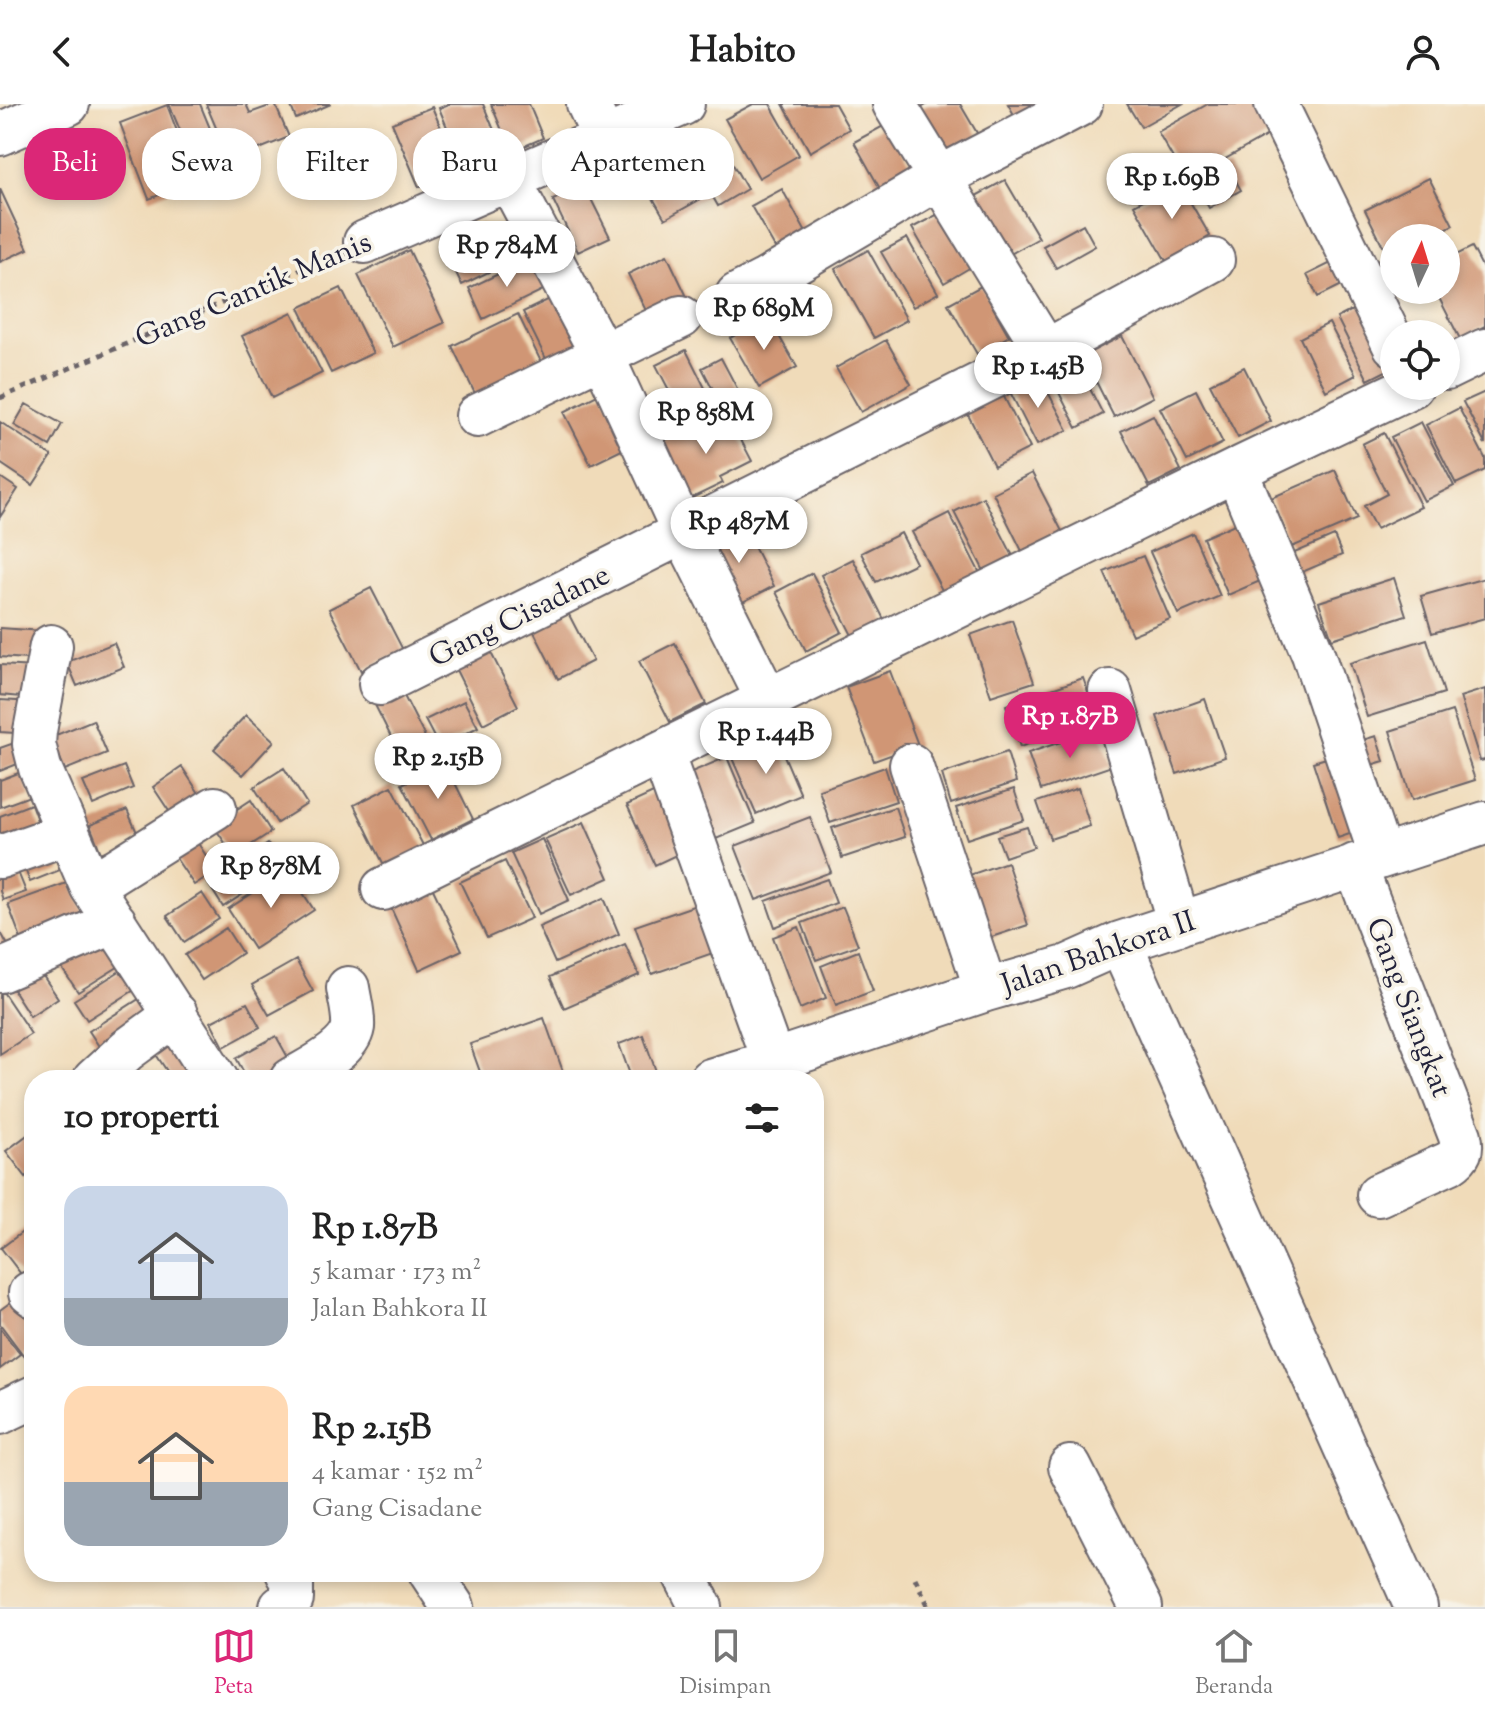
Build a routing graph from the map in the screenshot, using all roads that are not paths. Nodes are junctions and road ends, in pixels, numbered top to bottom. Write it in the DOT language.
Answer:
graph roads {
  1 [pos="68,104"];
  2 [pos="683,104"];
  3 [pos="894,104"];
  4 [pos="1081,104"];
  5 [pos="1276,104"];
  6 [pos="596,121"];
  7 [pos="0,134"];
  8 [pos="526,168"];
  9 [pos="939,178"];
  10 [pos="461,200"];
  11 [pos="520,200"];
  12 [pos="365,242"];
  13 [pos="1213,260"];
  14 [pos="737,295"];
  15 [pos="681,317"];
  16 [pos="1382,320"];
  17 [pos="1485,350"];
  18 [pos="1046,351"];
  19 [pos="602,355"];
  20 [pos="1460,362"];
  21 [pos="1383,400"];
  22 [pos="477,416"];
  23 [pos="1236,470"];
  24 [pos="684,533"];
  25 [pos="51,646"];
  26 [pos="380,684"];
  27 [pos="1110,691"];
  28 [pos="767,699"];
  29 [pos="662,753"];
  30 [pos="911,765"];
  31 [pos="215,808"];
  32 [pos="1485,823"];
  33 [pos="68,833"];
  34 [pos="0,857"];
  35 [pos="1368,861"];
  36 [pos="91,886"];
  37 [pos="383,889"];
  38 [pos="115,922"];
  39 [pos="1179,924"];
  40 [pos="1120,943"];
  41 [pos="0,971"];
  42 [pos="348,988"];
  43 [pos="986,990"];
  44 [pos="176,1014"];
  45 [pos="773,1061"];
  46 [pos="105,1070"];
  47 [pos="211,1070"];
  48 [pos="307,1070"];
  49 [pos="746,1070"];
  50 [pos="1378,1195"];
  51 [pos="24,1402"];
  52 [pos="0,1413"];
  53 [pos="1070,1467"];
  54 [pos="292,1582"];
  55 [pos="437,1582"];
  56 [pos="688,1582"];
  57 [pos="281,1607"];
  58 [pos="453,1607"];
  59 [pos="701,1607"];
  60 [pos="1141,1607"];
  61 [pos="1416,1607"];
  1 -- 7 [label="street"];
  2 -- 6 [label="street, Gang Cantik Manis"];
  3 -- 9 [label="street"];
  4 -- 9 [label="street"];
  5 -- 16 [label="street"];
  6 -- 8 [label="street, Gang Cantik Manis"];
  9 -- 14 [label="street"];
  9 -- 18 [label="street"];
  10 -- 12 [label="street, Gang Cantik Manis"];
  11 -- 19 [label="street"];
  13 -- 18 [label="street, Gang Cisadane"];
  15 -- 19 [label="street"];
  17 -- 20 [label="street"];
  18 -- 24 [label="street, Gang Cisadane"];
  19 -- 22 [label="street"];
  19 -- 24 [label="street"];
  21 -- 23 [label="street"];
  23 -- 28 [label="street"];
  23 -- 35 [label="street"];
  24 -- 26 [label="street, Gang Cisadane"];
  24 -- 28 [label="street"];
  25 -- 33 [label="street"];
  27 -- 39 [label="street"];
  28 -- 29 [label="street"];
  29 -- 37 [label="street"];
  29 -- 45 [label="street"];
  30 -- 43 [label="street"];
  31 -- 36 [label="street"];
  32 -- 35 [label="street, Jalan Bahkora II"];
  33 -- 34 [label="street"];
  33 -- 36 [label="street"];
  35 -- 39 [label="street, Jalan Bahkora II"];
  35 -- 50 [label="street, Gang Siangkat"];
  36 -- 38 [label="street"];
  38 -- 41 [label="street"];
  38 -- 44 [label="street"];
  39 -- 40 [label="street, Jalan Bahkora II"];
  40 -- 43 [label="street, Jalan Bahkora II"];
  40 -- 61 [label="street"];
  42 -- 48 [label="street"];
  43 -- 45 [label="street, Jalan Bahkora II"];
  44 -- 46 [label="street"];
  44 -- 47 [label="street"];
  45 -- 49 [label="street, Jalan Bahkora II"];
  51 -- 52 [label="street"];
  53 -- 60 [label="street"];
  54 -- 57 [label="street"];
  55 -- 58 [label="street"];
  56 -- 59 [label="street"];
}
